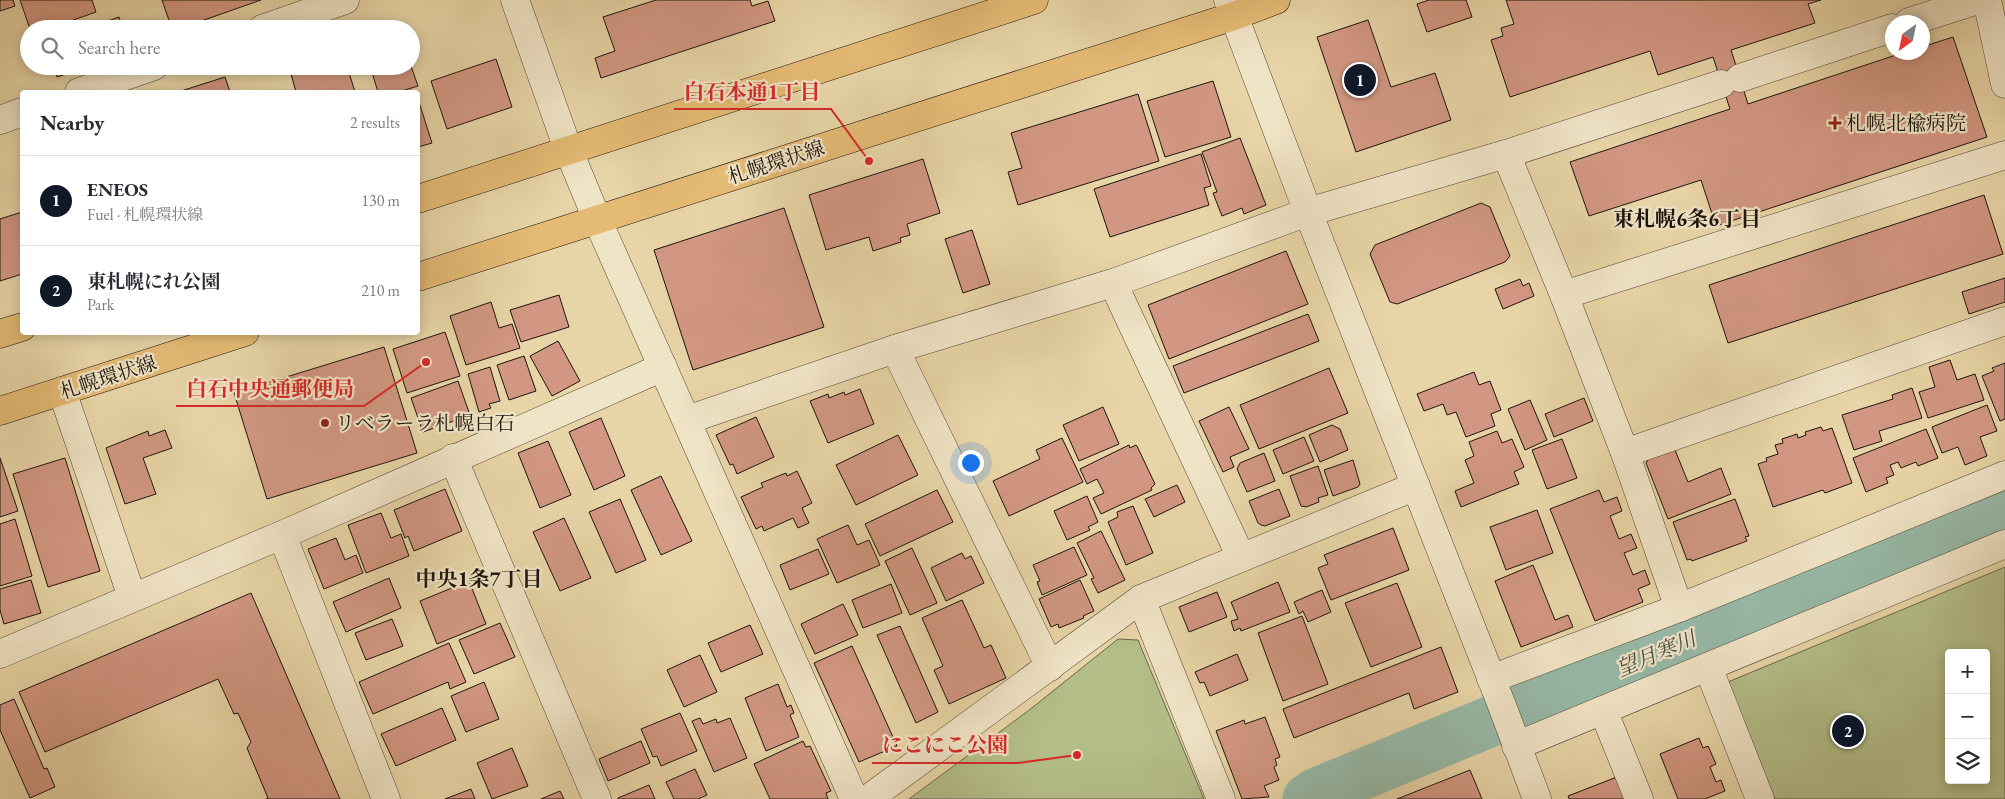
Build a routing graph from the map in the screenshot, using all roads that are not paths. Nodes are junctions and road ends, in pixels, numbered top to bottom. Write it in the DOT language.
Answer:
graph roads {
  1 [pos="345,0"];
  2 [pos="515,0"];
  3 [pos="1034,0"];
  4 [pos="1276,0"];
  5 [pos="1978,0"];
  6 [pos="1987,0"];
  7 [pos="1231,8"];
  8 [pos="1930,15"];
  9 [pos="288,20"];
  10 [pos="1885,30"];
  11 [pos="128,75"];
  12 [pos="2005,84"];
  13 [pos="85,90"];
  14 [pos="20,113"];
  15 [pos="0,120"];
  16 [pos="568,149"];
  17 [pos="1506,154"];
  18 [pos="2005,155"];
  19 [pos="420,198"];
  20 [pos="1308,212"];
  21 [pos="596,219"];
  22 [pos="420,276"];
  23 [pos="1113,283"];
  24 [pos="1564,295"];
  25 [pos="2005,321"];
  26 [pos="20,327"];
  27 [pos="0,334"];
  28 [pos="236,335"];
  29 [pos="895,349"];
  30 [pos="663,367"];
  31 [pos="62,391"];
  32 [pos="0,411"];
  33 [pos="687,420"];
  34 [pos="1625,453"];
  35 [pos="453,458"];
  36 [pos="2005,475"];
  37 [pos="1416,486"];
  38 [pos="282,535"];
  39 [pos="2005,544"];
  40 [pos="1241,557"];
  41 [pos="132,597"];
  42 [pos="1141,599"];
  43 [pos="1679,608"];
  44 [pos="0,654"];
  45 [pos="1050,667"];
  46 [pos="1708,667"];
  47 [pos="1496,691"];
  48 [pos="1603,710"];
  49 [pos="1515,742"];
  50 [pos="386,799"];
  51 [pos="597,799"];
  52 [pos="854,799"];
  53 [pos="868,799"];
  54 [pos="1221,799"];
  55 [pos="1537,799"];
  56 [pos="1639,799"];
  57 [pos="1760,799"];
  1 -- 9 [label="street"];
  2 -- 16 [label="street"];
  3 -- 16 [label="main road"];
  4 -- 7 [label="main road, 札幌環状線"];
  5 -- 8 [label="street"];
  6 -- 12 [label="street"];
  7 -- 20 [label="street"];
  7 -- 21 [label="main road, 札幌環状線"];
  10 -- 17 [label="street"];
  11 -- 13 [label="street"];
  14 -- 15 [label="street"];
  16 -- 19 [label="main road"];
  16 -- 21 [label="street"];
  17 -- 20 [label="street"];
  17 -- 24 [label="street"];
  18 -- 24 [label="street"];
  20 -- 23 [label="street"];
  20 -- 37 [label="street"];
  21 -- 22 [label="main road, 札幌環状線"];
  21 -- 30 [label="street"];
  23 -- 29 [label="street"];
  23 -- 40 [label="street"];
  24 -- 34 [label="street"];
  25 -- 34 [label="street"];
  26 -- 27 [label="main road"];
  28 -- 31 [label="main road, 札幌環状線"];
  29 -- 33 [label="street"];
  29 -- 45 [label="street"];
  30 -- 33 [label="street"];
  30 -- 35 [label="street"];
  31 -- 32 [label="main road, 札幌環状線"];
  31 -- 41 [label="street"];
  33 -- 52 [label="street"];
  34 -- 43 [label="street"];
  35 -- 38 [label="street"];
  35 -- 51 [label="street"];
  36 -- 43 [label="street"];
  37 -- 40 [label="street"];
  37 -- 47 [label="street"];
  38 -- 41 [label="street"];
  38 -- 50 [label="street"];
  39 -- 46 [label="street"];
  40 -- 42 [label="street"];
  41 -- 44 [label="street"];
  42 -- 45 [label="street"];
  42 -- 54 [label="street"];
  43 -- 47 [label="street"];
  45 -- 53 [label="street"];
  46 -- 48 [label="street"];
  46 -- 57 [label="street"];
  47 -- 49 [label="street"];
  48 -- 49 [label="street"];
  48 -- 56 [label="street"];
  49 -- 55 [label="street"];
}
